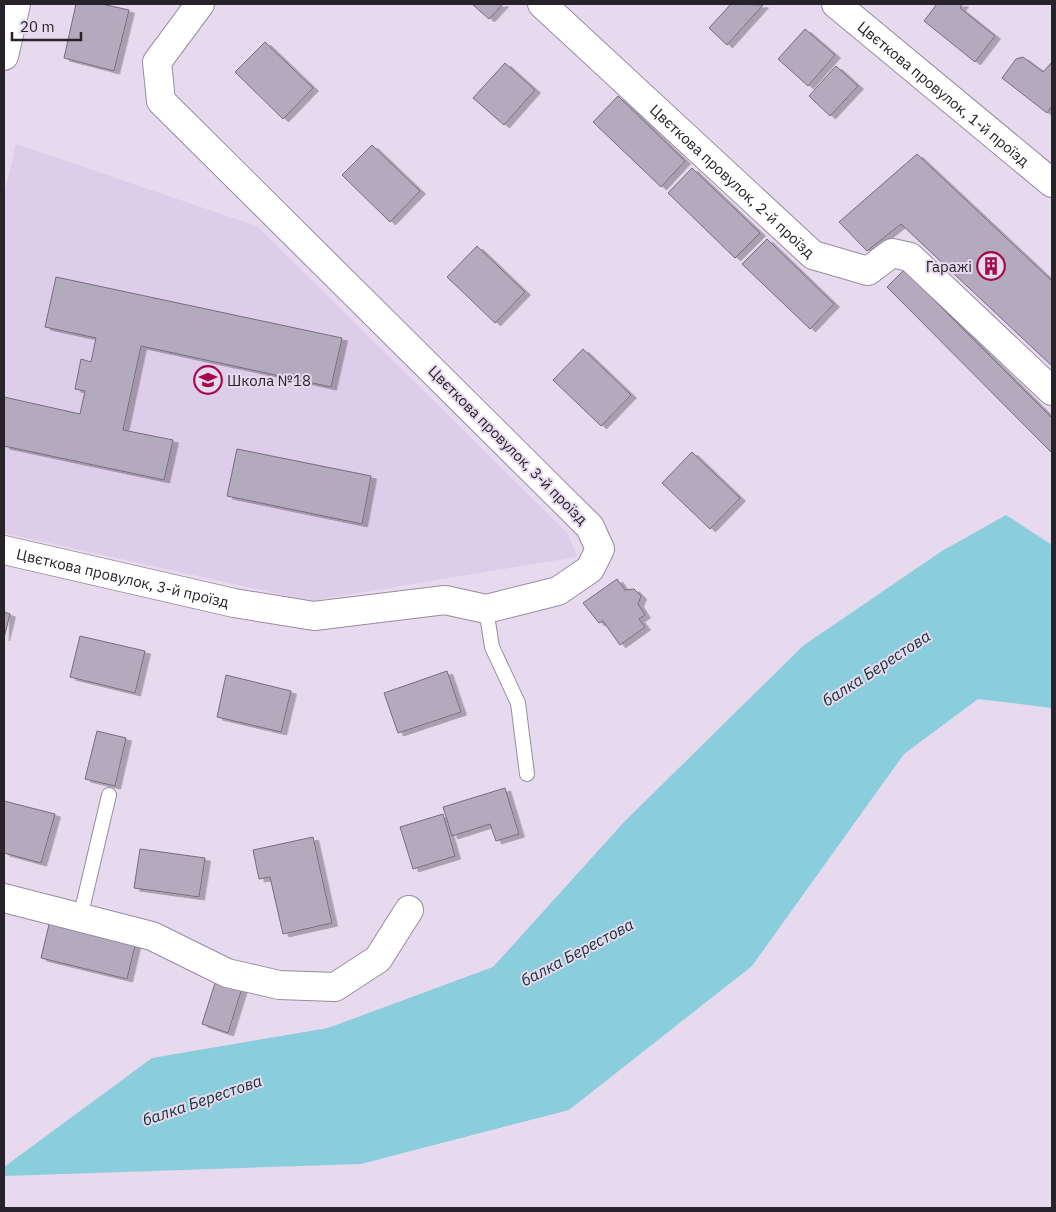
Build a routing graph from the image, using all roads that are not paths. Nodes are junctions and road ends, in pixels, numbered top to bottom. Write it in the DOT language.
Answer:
graph roads {
  1 [pos="16,4"];
  2 [pos="200,4"];
  3 [pos="542,4"];
  4 [pos="836,4"];
  5 [pos="4,56"];
  6 [pos="1052,183"];
  7 [pos="1052,391"];
  8 [pos="4,550"];
  9 [pos="486,609"];
  10 [pos="527,774"];
  11 [pos="109,795"];
  12 [pos="4,898"];
  13 [pos="409,910"];
  14 [pos="80,918"];
  1 -- 5 [label="street"];
  2 -- 9 [label="street, Цвєткова провулок, 3-й проїзд"];
  3 -- 7 [label="street, Цвєткова провулок, 2-й проїзд"];
  4 -- 6 [label="street, Цвєткова провулок, 1-й проїзд"];
  8 -- 9 [label="street, Цвєткова провулок, 3-й проїзд"];
  9 -- 10 [label="lane"];
  11 -- 14 [label="lane"];
  12 -- 14 [label="street"];
  13 -- 14 [label="street"];
}
